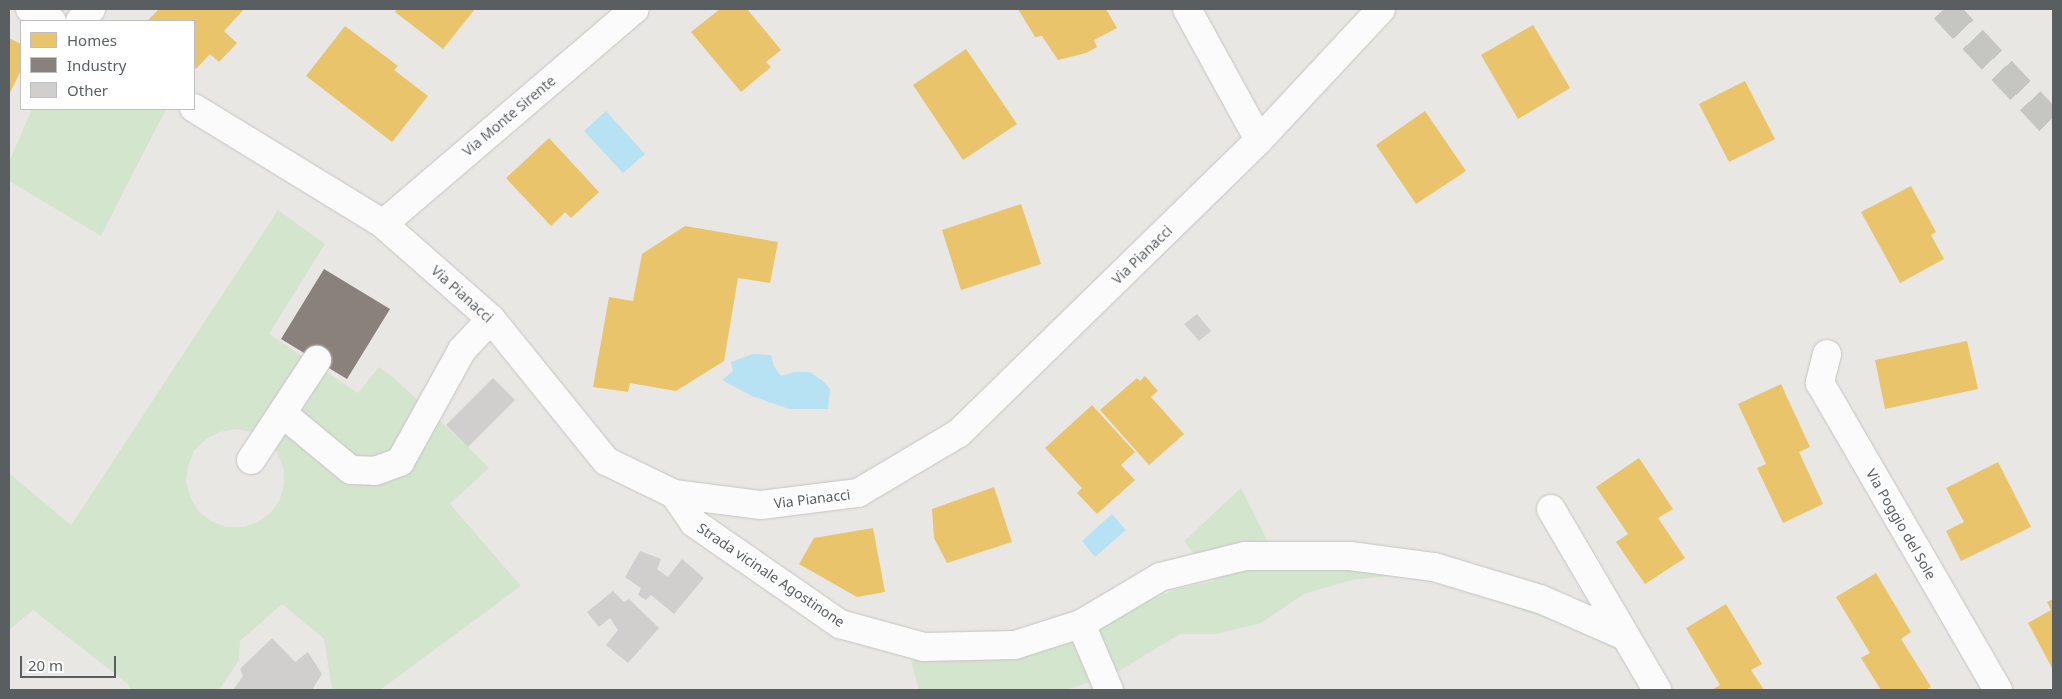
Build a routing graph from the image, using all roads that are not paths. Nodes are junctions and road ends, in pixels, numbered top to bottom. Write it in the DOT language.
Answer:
graph roads {
  1 [pos="30,9"];
  2 [pos="91,9"];
  3 [pos="635,9"];
  4 [pos="1187,9"];
  5 [pos="1381,9"];
  6 [pos="50,20"];
  7 [pos="81,20"];
  8 [pos="195,109"];
  9 [pos="1259,140"];
  10 [pos="382,224"];
  11 [pos="491,319"];
  12 [pos="1827,354"];
  13 [pos="317,360"];
  14 [pos="282,413"];
  15 [pos="251,460"];
  16 [pos="674,494"];
  17 [pos="1551,508"];
  18 [pos="1081,624"];
  19 [pos="1625,636"];
  20 [pos="1109,690"];
  21 [pos="1657,690"];
  22 [pos="1998,690"];
  1 -- 6 [label="street"];
  2 -- 7 [label="street"];
  3 -- 10 [label="street, Via Monte Sirente"];
  4 -- 9 [label="street"];
  5 -- 9 [label="street, Via Pianacci"];
  8 -- 10 [label="street, Via Pianacci"];
  9 -- 16 [label="street, Via Pianacci"];
  10 -- 11 [label="street, Via Pianacci"];
  11 -- 14 [label="street"];
  11 -- 16 [label="street, Via Pianacci"];
  12 -- 22 [label="street, Via Poggio del Sole"];
  13 -- 14 [label="street"];
  14 -- 15 [label="street"];
  16 -- 18 [label="street, Strada vicinale Agostinone"];
  17 -- 19 [label="street"];
  18 -- 19 [label="street, Strada vicinale Agostinone"];
  18 -- 20 [label="street"];
  19 -- 21 [label="street"];
}
